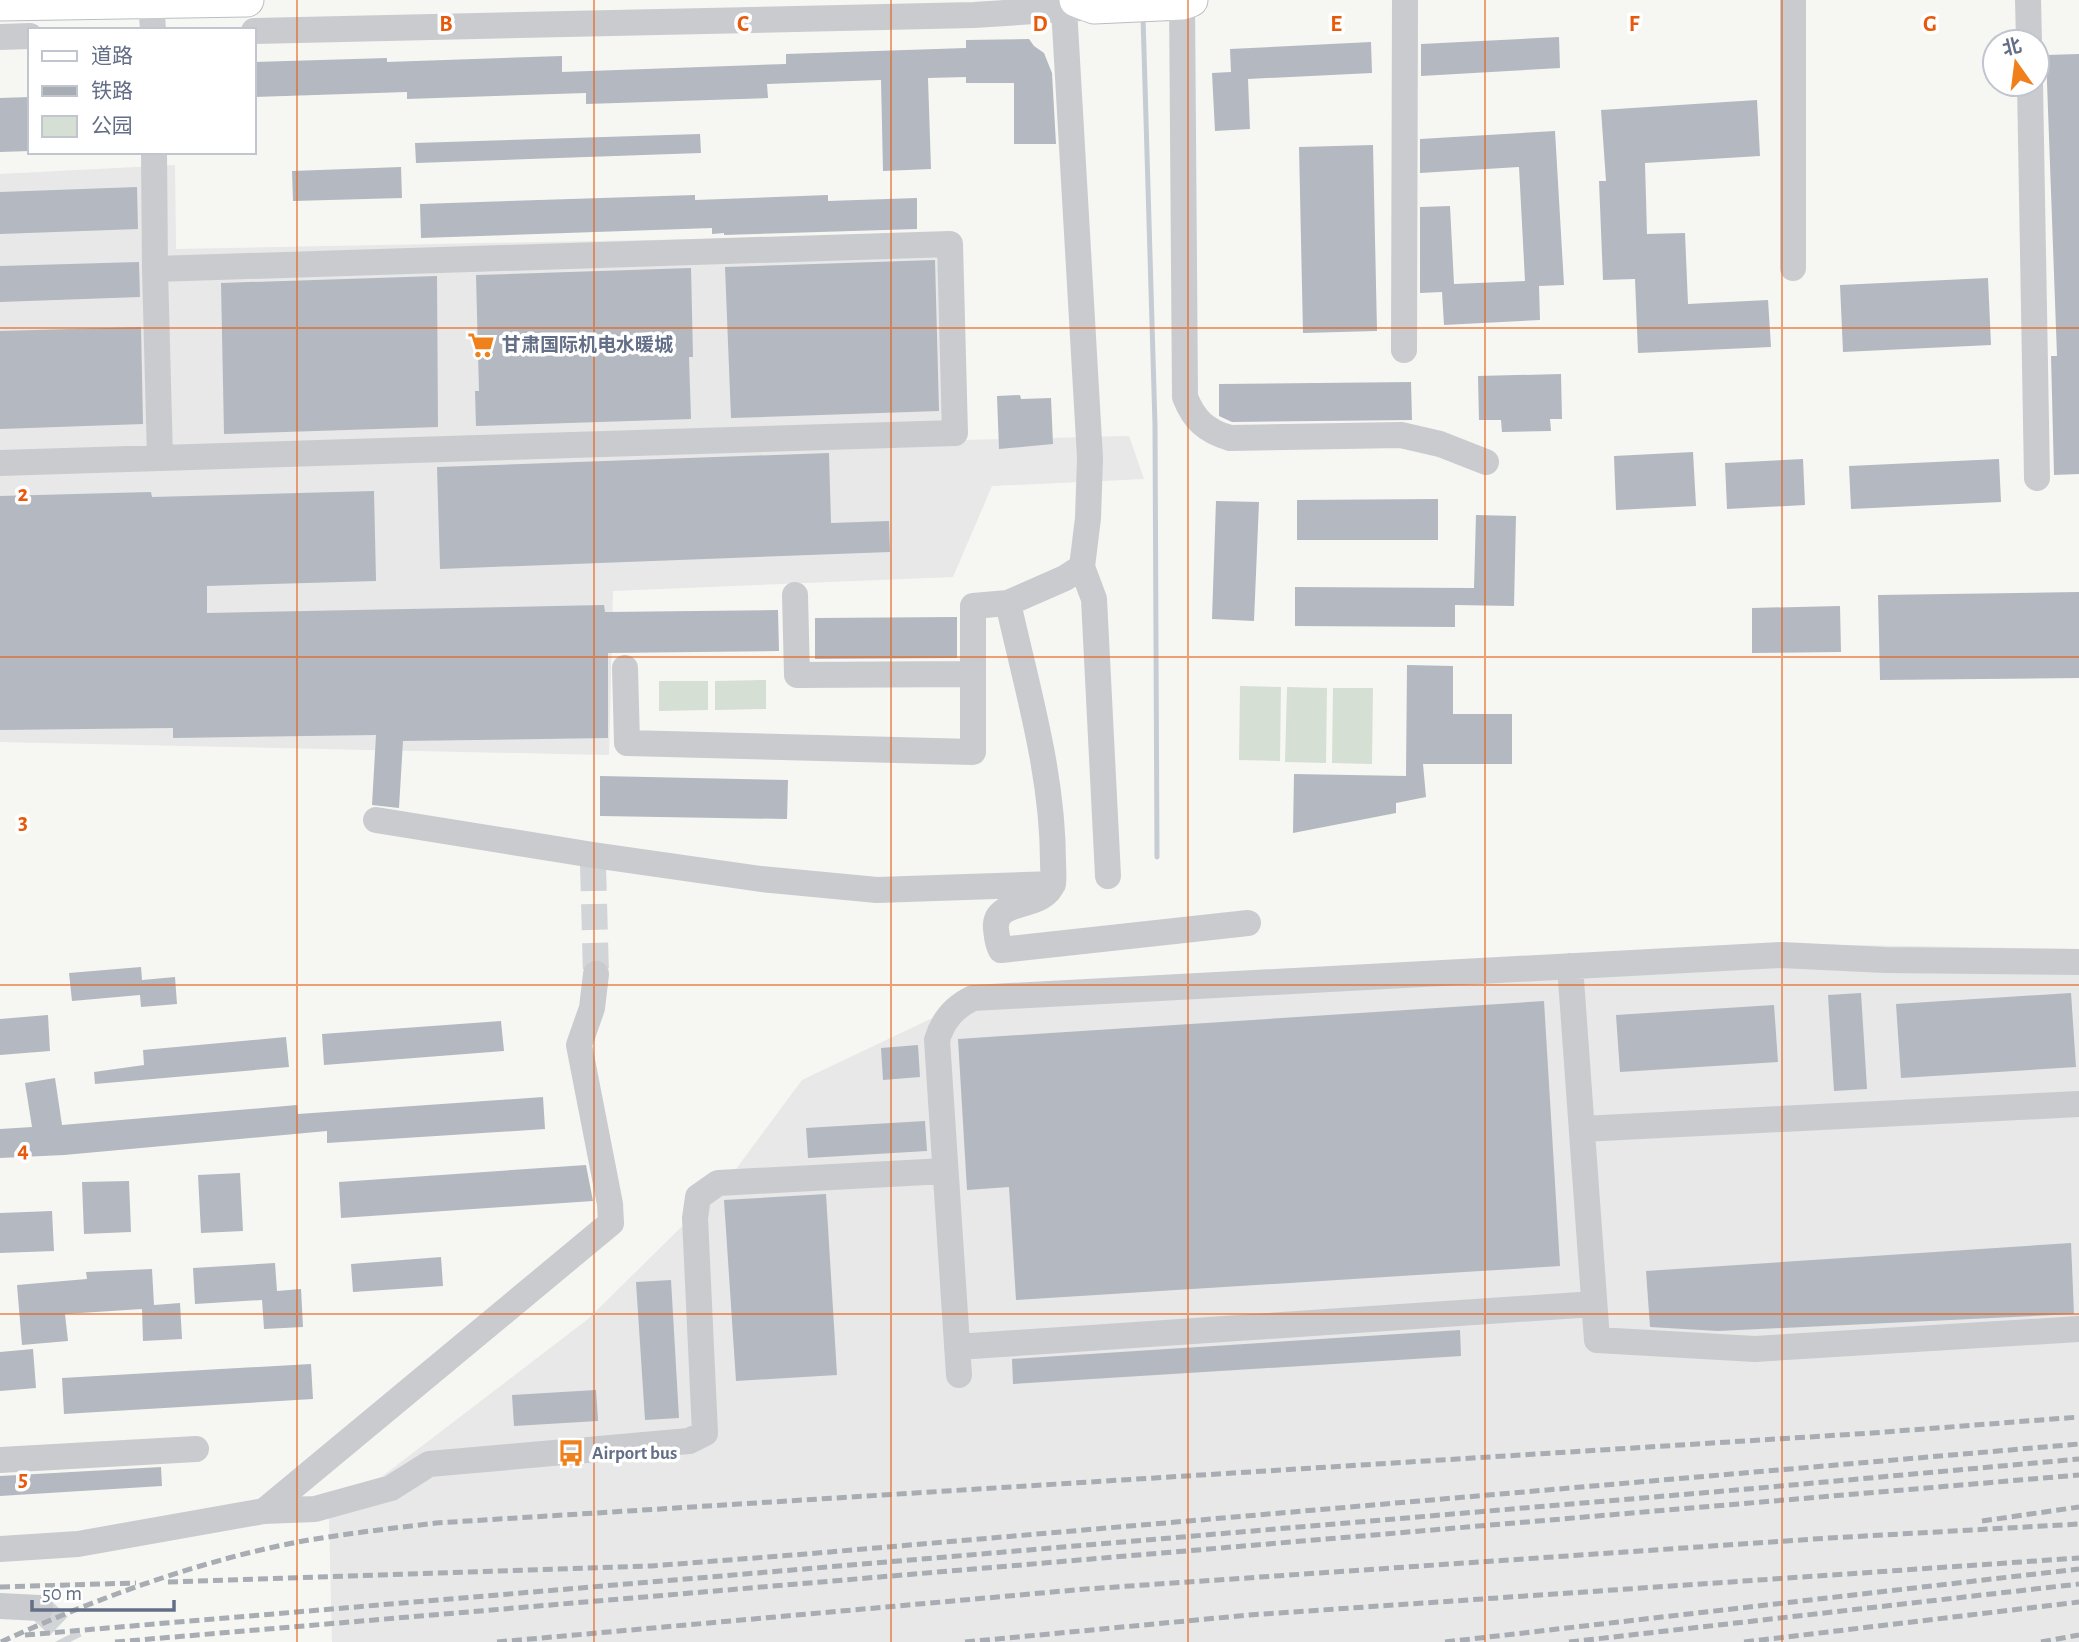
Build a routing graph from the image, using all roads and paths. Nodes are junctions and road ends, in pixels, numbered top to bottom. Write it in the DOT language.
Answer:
graph roads {
  1 [pos="247,0"];
  2 [pos="1405,0"];
  3 [pos="1793,0"];
  4 [pos="2028,0"];
  5 [pos="1168,3"];
  6 [pos="0,4"];
  7 [pos="1078,5"];
  8 [pos="152,15"];
  9 [pos="2029,28"];
  10 [pos="256,31"];
  11 [pos="28,36"];
  12 [pos="0,37"];
  13 [pos="2030,98"];
  14 [pos="154,154"];
  15 [pos="1793,268"];
  16 [pos="155,269"];
  17 [pos="1404,350"];
  18 [pos="160,458"];
  19 [pos="1486,462"];
  20 [pos="0,463"];
  21 [pos="2036,478"];
  22 [pos="1082,567"];
  23 [pos="795,595"];
  24 [pos="1008,603"];
  25 [pos="625,668"];
  26 [pos="971,674"];
  27 [pos="376,820"];
  28 [pos="1108,876"];
  29 [pos="1053,884"];
  30 [pos="1248,923"];
  31 [pos="2079,962"];
  32 [pos="1570,966"];
  33 [pos="596,974"];
  34 [pos="2079,1104"];
  35 [pos="1582,1129"];
  36 [pos="945,1171"];
  37 [pos="1594,1304"];
  38 [pos="2079,1329"];
  39 [pos="957,1347"];
  40 [pos="959,1375"];
  41 [pos="197,1449"];
  42 [pos="0,1460"];
  43 [pos="264,1511"];
  44 [pos="0,1549"];
  45 [pos="0,1606"];
  46 [pos="40,1608"];
  1 -- 8 [label="main road"];
  2 -- 17 [label="street"];
  3 -- 15 [label="street"];
  4 -- 9 [label="street"];
  5 -- 7 [label="main road"];
  5 -- 19 [label="street"];
  6 -- 8 [label="main road"];
  7 -- 10 [label="street"];
  7 -- 22 [label="street"];
  11 -- 12 [label="street"];
  13 -- 21 [label="street"];
  14 -- 16 [label="street"];
  16 -- 18 [label="street"];
  16 -- 18 [label="street"];
  18 -- 20 [label="street"];
  22 -- 24 [label="street"];
  22 -- 28 [label="street"];
  23 -- 26 [label="street"];
  24 -- 26 [label="street"];
  24 -- 29 [label="street"];
  25 -- 26 [label="street"];
  27 -- 29 [label="street"];
  29 -- 30 [label="street"];
  31 -- 32 [label="street"];
  32 -- 35 [label="street"];
  32 -- 36 [label="street"];
  33 -- 43 [label="street"];
  34 -- 35 [label="street"];
  35 -- 37 [label="street"];
  36 -- 39 [label="street"];
  36 -- 43 [label="street"];
  37 -- 38 [label="street"];
  37 -- 39 [label="street"];
  39 -- 40 [label="street"];
  41 -- 42 [label="street"];
  43 -- 44 [label="street"];
  45 -- 46 [label="street"];
}
